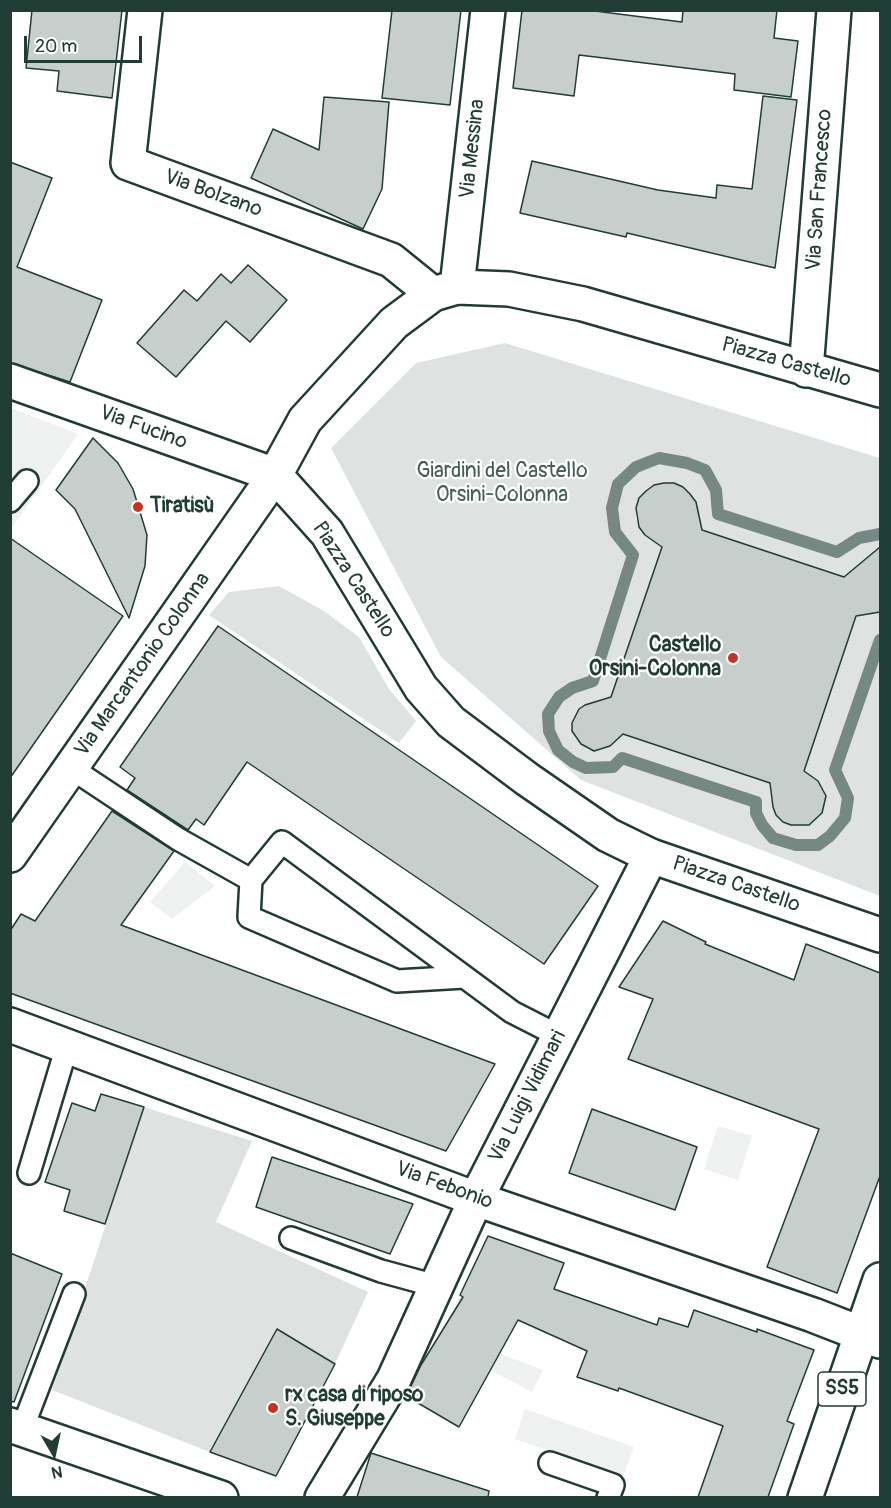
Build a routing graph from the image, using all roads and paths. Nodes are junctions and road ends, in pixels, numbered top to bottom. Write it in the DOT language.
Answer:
graph roads {
  1 [pos="145,10"];
  2 [pos="488,10"];
  3 [pos="834,10"];
  4 [pos="445,290"];
  5 [pos="806,370"];
  6 [pos="10,381"];
  7 [pos="880,390"];
  8 [pos="275,475"];
  9 [pos="27,481"];
  10 [pos="10,501"];
  11 [pos="71,768"];
  12 [pos="10,855"];
  13 [pos="651,856"];
  14 [pos="251,880"];
  15 [pos="880,935"];
  16 [pos="464,977"];
  17 [pos="10,1024"];
  18 [pos="559,1036"];
  19 [pos="67,1046"];
  20 [pos="29,1173"];
  21 [pos="476,1199"];
  22 [pos="291,1238"];
  23 [pos="880,1280"];
  24 [pos="436,1286"];
  25 [pos="74,1294"];
  26 [pos="871,1338"];
  27 [pos="16,1427"];
  28 [pos="550,1463"];
  29 [pos="221,1497"];
  30 [pos="322,1497"];
  31 [pos="608,1497"];
  32 [pos="805,1497"];
  1 -- 4 [label="street, Via Bolzano"];
  2 -- 4 [label="street, Via Messina"];
  3 -- 5 [label="street, Via San Francesco"];
  4 -- 5 [label="street, Piazza Castello"];
  4 -- 8 [label="street"];
  5 -- 7 [label="street, Piazza Castello"];
  6 -- 8 [label="street, Via Fucino"];
  8 -- 11 [label="street, Via Marcantonio Colonna"];
  8 -- 13 [label="street, Piazza Castello"];
  9 -- 10 [label="lane"];
  11 -- 12 [label="street, Via Marcantonio Colonna"];
  11 -- 14 [label="lane"];
  13 -- 15 [label="street, Piazza Castello"];
  13 -- 18 [label="street, Via Luigi Vidimari"];
  14 -- 16 [label="lane"];
  14 -- 16 [label="lane"];
  16 -- 18 [label="lane"];
  17 -- 19 [label="street, Via Febonio"];
  18 -- 21 [label="street, Via Luigi Vidimari"];
  19 -- 20 [label="lane"];
  19 -- 21 [label="street, Via Febonio"];
  21 -- 24 [label="street, Via Luigi Vidimari"];
  21 -- 26 [label="street, Via Febonio"];
  22 -- 24 [label="lane"];
  23 -- 26 [label="street, SS5"];
  24 -- 30 [label="street, Via Luigi Vidimari"];
  25 -- 27 [label="lane"];
  26 -- 32 [label="street, SS5"];
  27 -- 29 [label="street"];
  28 -- 31 [label="lane"];
}
